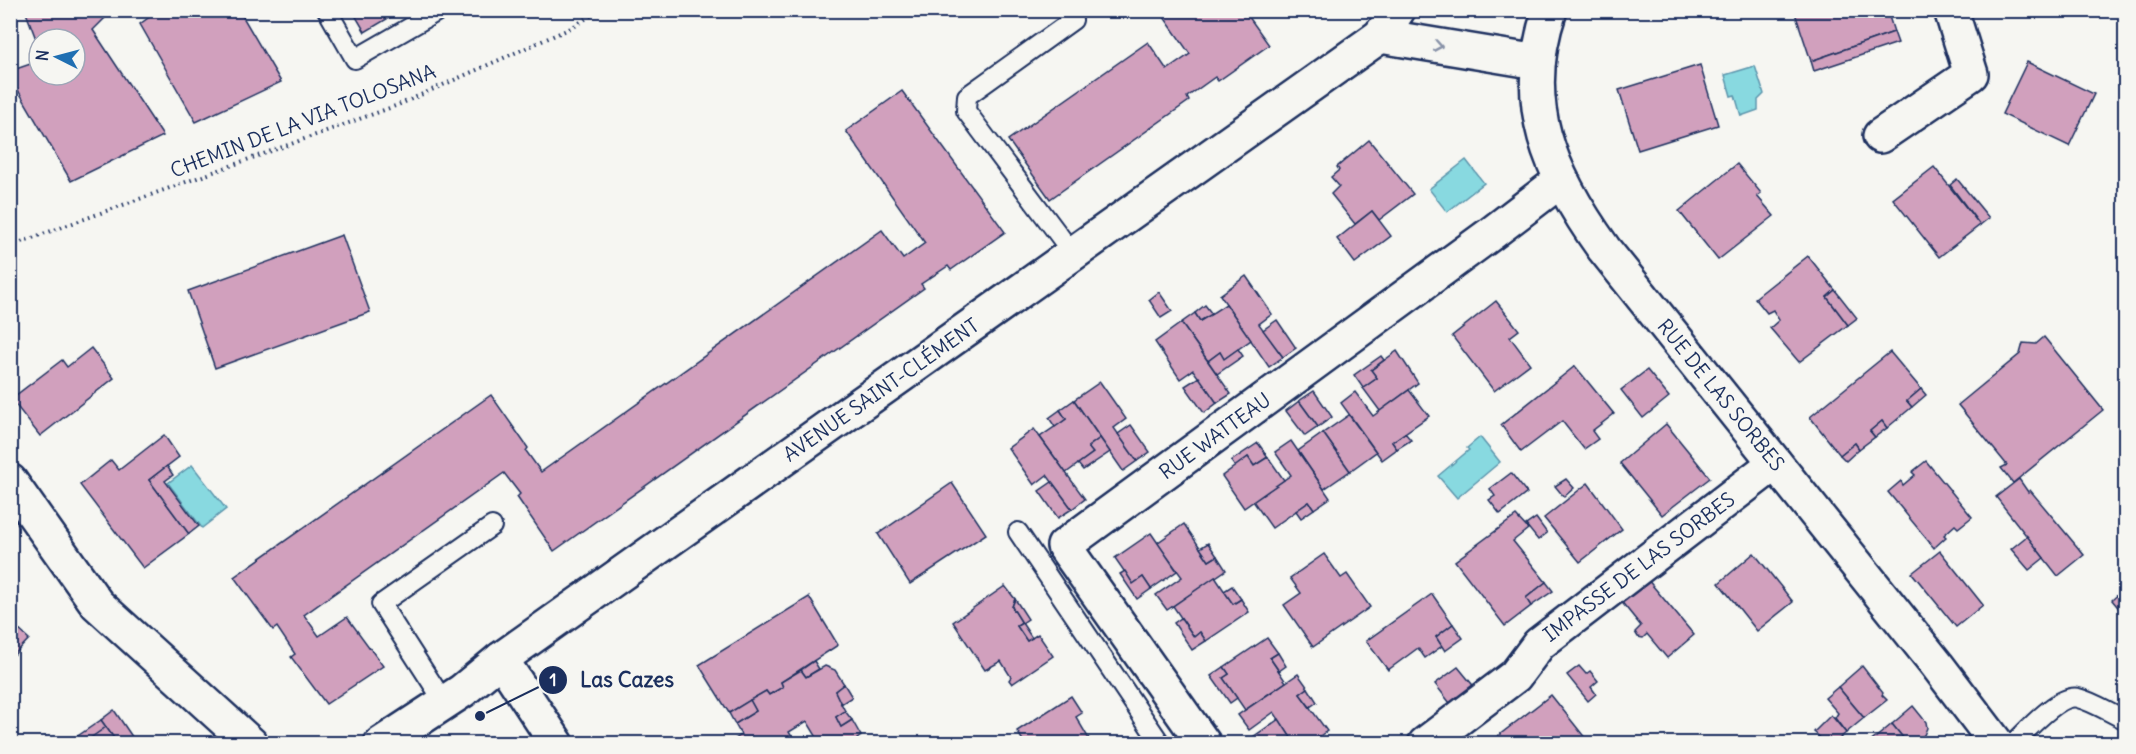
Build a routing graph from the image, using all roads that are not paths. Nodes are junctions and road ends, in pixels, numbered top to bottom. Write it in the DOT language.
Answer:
graph roads {
  1 [pos="327,10"];
  2 [pos="440,10"];
  3 [pos="1550,10"];
  4 [pos="1951,10"];
  5 [pos="1073,20"];
  6 [pos="1389,23"];
  7 [pos="1538,62"];
  8 [pos="1880,136"];
  9 [pos="1560,181"];
  10 [pos="1073,254"];
  11 [pos="1775,463"];
  12 [pos="10,481"];
  13 [pos="492,526"];
  14 [pos="1018,532"];
  15 [pos="501,659"];
  16 [pos="444,702"];
  17 [pos="2126,720"];
  18 [pos="251,744"];
  19 [pos="381,744"];
  20 [pos="557,744"];
  21 [pos="1161,744"];
  22 [pos="1204,744"];
  23 [pos="1425,744"];
  24 [pos="1997,744"];
  25 [pos="2013,744"];
  1 -- 2 [label="lane"];
  3 -- 7 [label="street, RUE DE LAS SORBES"];
  4 -- 8 [label="street"];
  5 -- 10 [label="lane"];
  6 -- 7 [label="street, AVENUE SAINT-CLÉMENT, one-way"];
  6 -- 10 [label="street, AVENUE SAINT-CLÉMENT"];
  7 -- 9 [label="street, RUE DE LAS SORBES"];
  9 -- 11 [label="street, RUE DE LAS SORBES"];
  9 -- 22 [label="street, RUE WATTEAU"];
  10 -- 15 [label="street, AVENUE SAINT-CLÉMENT"];
  11 -- 23 [label="street, IMPASSE DE LAS SORBES"];
  11 -- 24 [label="street, RUE DE LAS SORBES"];
  12 -- 18 [label="street"];
  13 -- 16 [label="lane"];
  14 -- 21 [label="lane"];
  15 -- 16 [label="street, AVENUE SAINT-CLÉMENT"];
  15 -- 20 [label="street"];
  16 -- 19 [label="street, AVENUE SAINT-CLÉMENT"];
  17 -- 25 [label="lane"];
}
